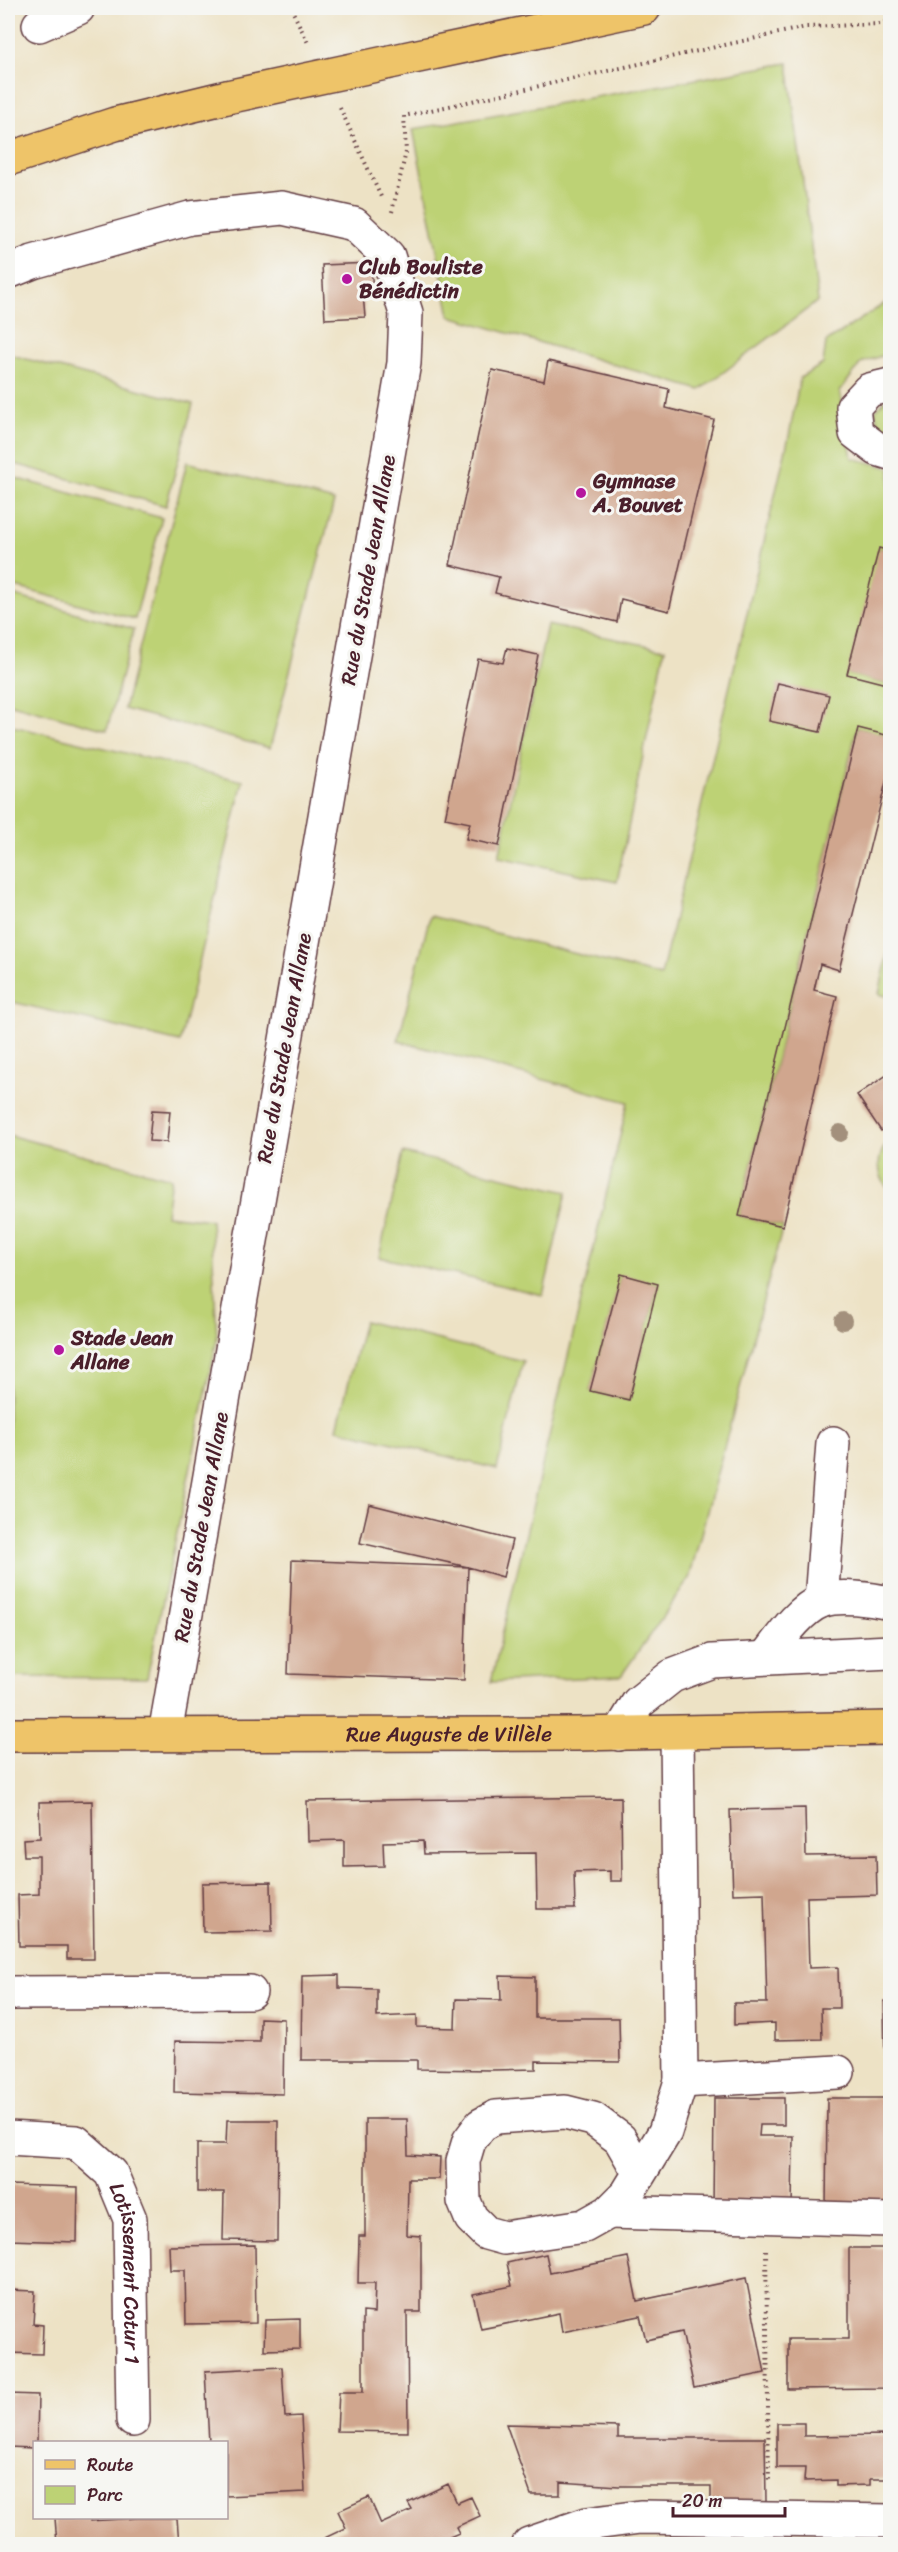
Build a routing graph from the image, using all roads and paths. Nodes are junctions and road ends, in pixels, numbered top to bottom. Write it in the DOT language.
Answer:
graph roads {
  1 [pos="78,8"];
  2 [pos="291,8"];
  3 [pos="644,8"];
  4 [pos="891,20"];
  5 [pos="39,25"];
  6 [pos="311,50"];
  7 [pos="337,102"];
  8 [pos="8,159"];
  9 [pos="8,272"];
  10 [pos="891,385"];
  11 [pos="891,453"];
  12 [pos="833,1443"];
  13 [pos="821,1601"];
  14 [pos="891,1604"];
  15 [pos="891,1652"];
  16 [pos="766,1657"];
  17 [pos="891,1728"];
  18 [pos="677,1733"];
  19 [pos="165,1734"];
  20 [pos="619,1734"];
  21 [pos="8,1735"];
  22 [pos="250,1992"];
  23 [pos="8,1993"];
  24 [pos="838,2072"];
  25 [pos="681,2081"];
  26 [pos="8,2138"];
  27 [pos="639,2172"];
  28 [pos="609,2212"];
  29 [pos="766,2217"];
  30 [pos="891,2220"];
  31 [pos="133,2420"];
  32 [pos="770,2519"];
  33 [pos="891,2521"];
  34 [pos="529,2544"];
  1 -- 5 [label="street"];
  2 -- 6 [label="path"];
  3 -- 8 [label="main road, bridge"];
  4 -- 7 [label="path"];
  9 -- 19 [label="street, Rue du Stade Jean Allane"];
  10 -- 11 [label="street"];
  12 -- 13 [label="street"];
  13 -- 14 [label="street"];
  13 -- 16 [label="street"];
  15 -- 16 [label="street"];
  16 -- 20 [label="street"];
  17 -- 18 [label="main road, Rue Auguste de Villèle"];
  18 -- 20 [label="main road, Rue Auguste de Villèle"];
  18 -- 25 [label="street"];
  19 -- 20 [label="main road, Rue Auguste de Villèle"];
  19 -- 21 [label="main road, Rue Auguste de Villèle"];
  22 -- 23 [label="street"];
  24 -- 25 [label="street"];
  25 -- 27 [label="street"];
  26 -- 31 [label="street, Lotissement Cotur 1"];
  27 -- 28 [label="street"];
  27 -- 28 [label="street"];
  28 -- 29 [label="street"];
  29 -- 30 [label="street"];
  29 -- 32 [label="path"];
  32 -- 33 [label="street"];
  32 -- 34 [label="street"];
}
